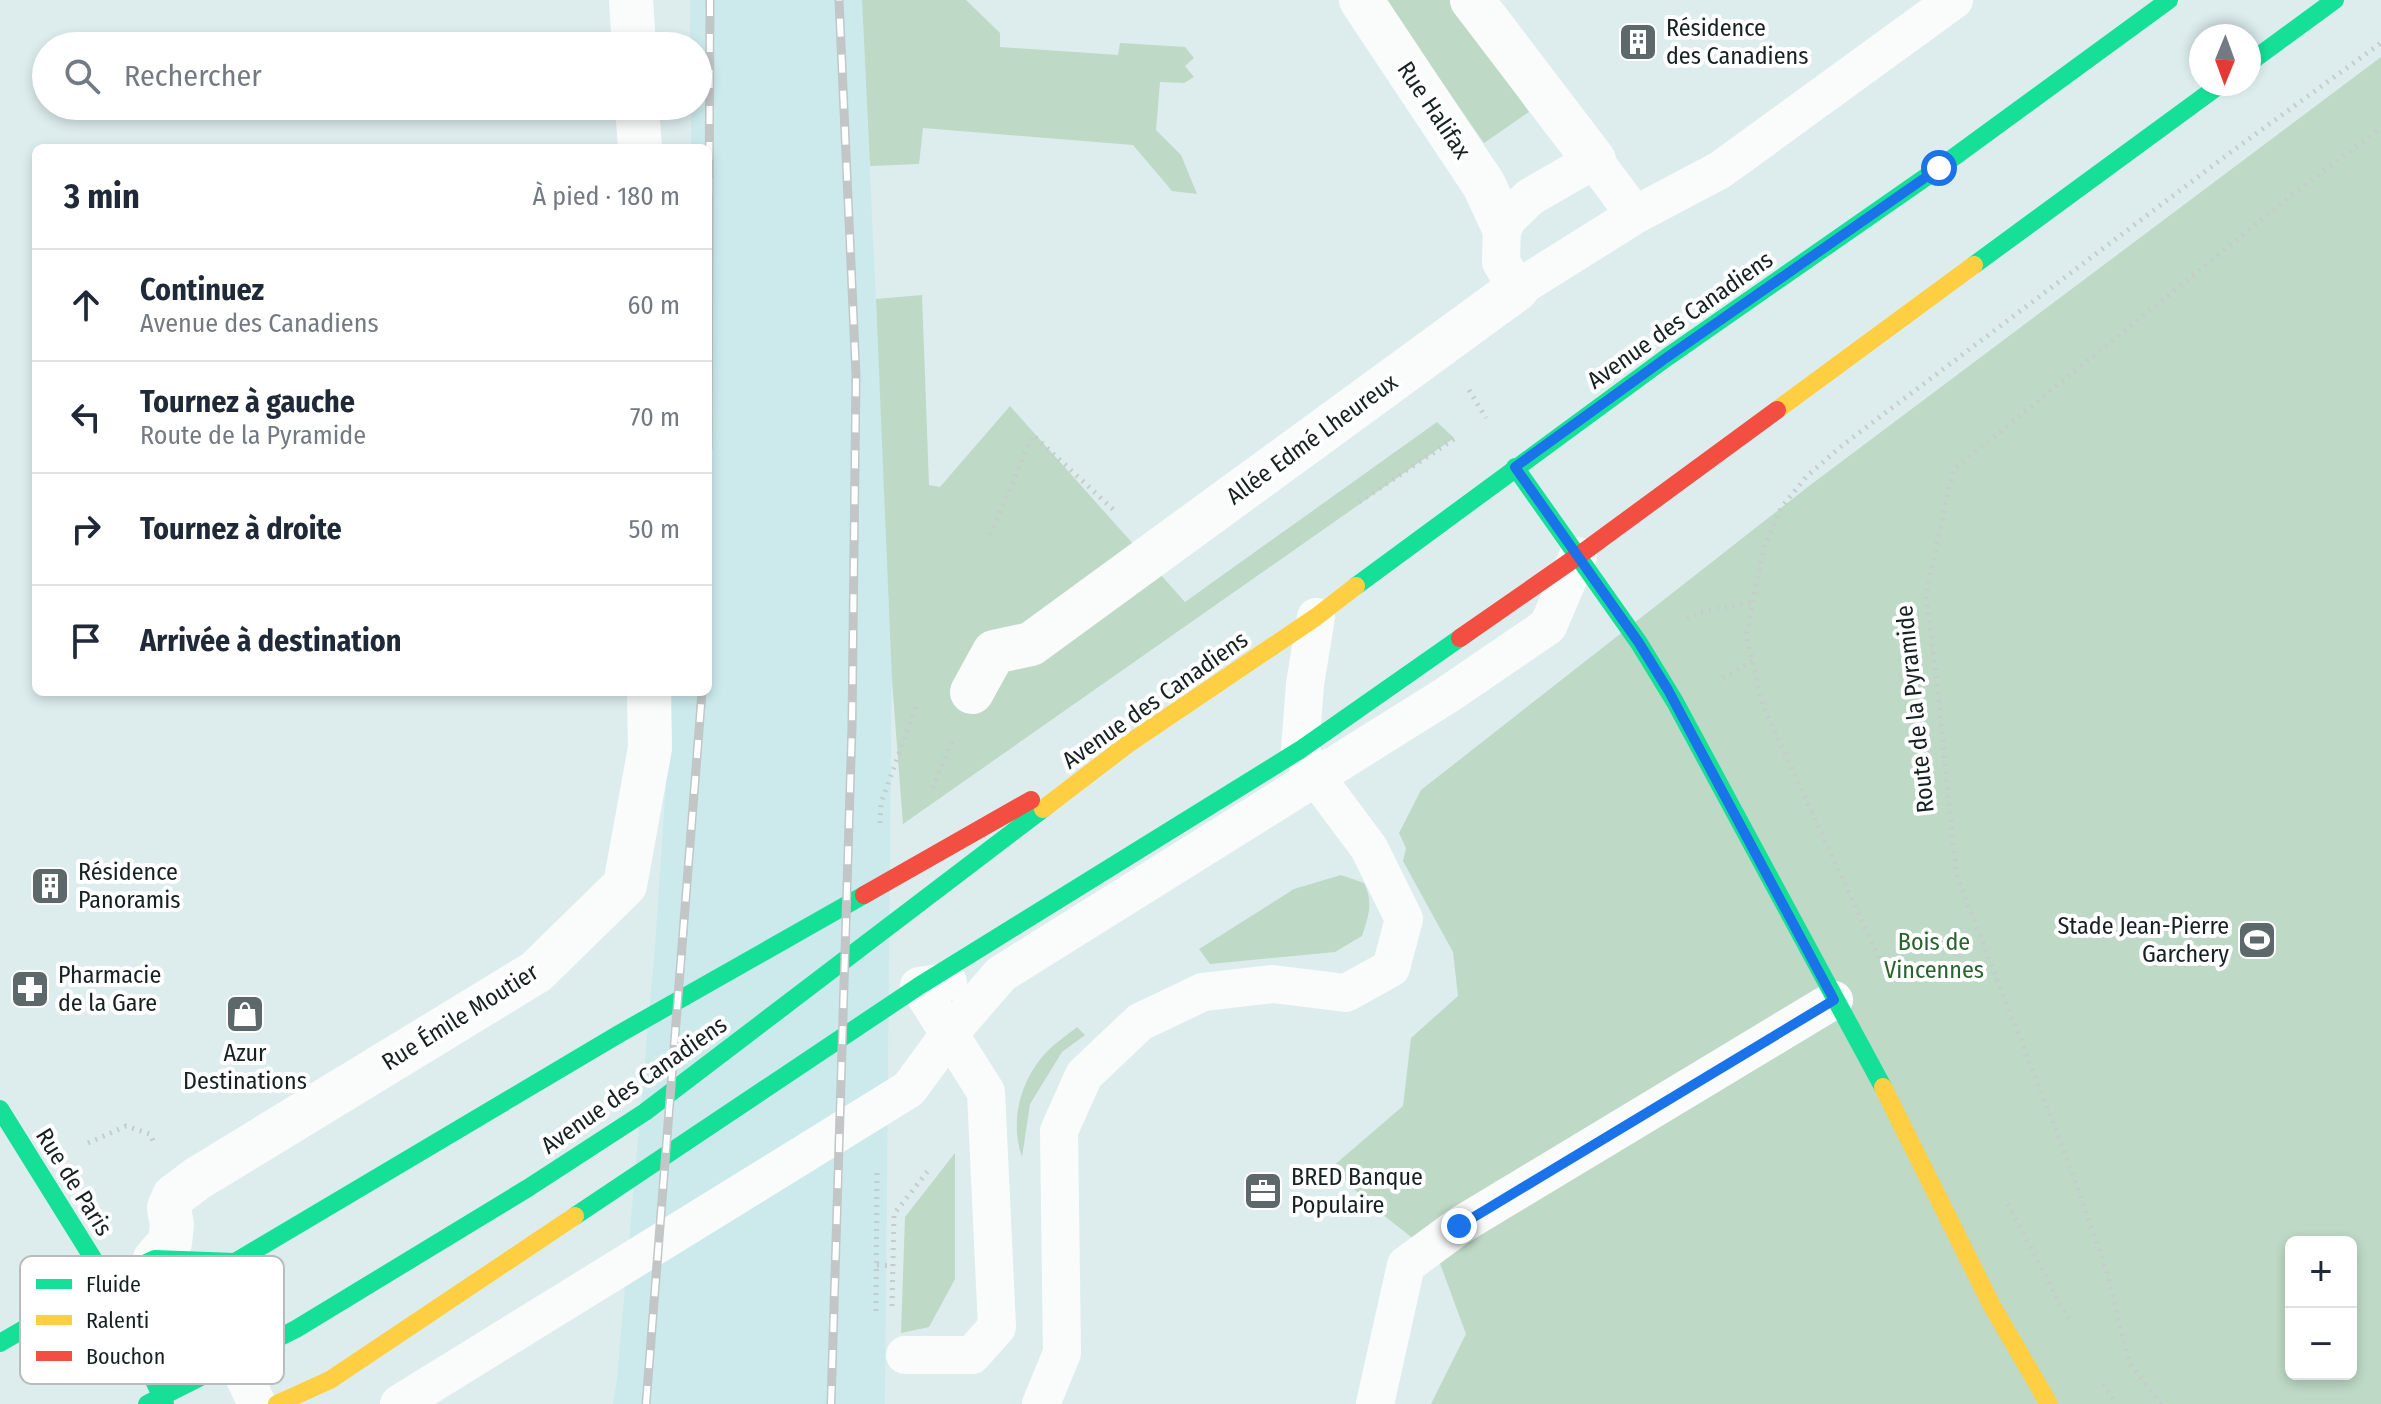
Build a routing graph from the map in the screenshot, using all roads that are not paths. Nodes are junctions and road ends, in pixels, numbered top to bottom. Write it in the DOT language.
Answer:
graph roads {
  1 [pos="631,0"];
  2 [pos="1361,0"];
  3 [pos="1472,0"];
  4 [pos="1954,0"];
  5 [pos="2169,0"];
  6 [pos="2335,0"];
  7 [pos="633,32"];
  8 [pos="2261,54"];
  9 [pos="2205,96"];
  10 [pos="638,120"];
  11 [pos="640,144"];
  12 [pos="1594,160"];
  13 [pos="1635,215"];
  14 [pos="1502,224"];
  15 [pos="1517,289"];
  16 [pos="1515,467"];
  17 [pos="1578,556"];
  18 [pos="1316,617"];
  19 [pos="972,692"];
  20 [pos="649,696"];
  21 [pos="1128,744"];
  22 [pos="1308,763"];
  23 [pos="1001,974"];
  24 [pos="919,986"];
  25 [pos="1834,1000"];
  26 [pos="950,1033"];
  27 [pos="0,1109"];
  28 [pos="91,1256"];
  29 [pos="158,1256"];
  30 [pos="245,1256"];
  31 [pos="20,1331"];
  32 [pos="284,1335"];
  33 [pos="0,1343"];
  34 [pos="905,1355"];
  35 [pos="156,1384"];
  36 [pos="187,1384"];
  37 [pos="248,1384"];
  38 [pos="147,1404"];
  39 [pos="165,1404"];
  40 [pos="257,1404"];
  41 [pos="277,1404"];
  42 [pos="399,1404"];
  43 [pos="1041,1404"];
  44 [pos="1375,1404"];
  45 [pos="2049,1404"];
  1 -- 7 [label="street"];
  2 -- 14 [label="street, Rue Halifax"];
  3 -- 12 [label="street"];
  4 -- 13 [label="lane, Allée Edmé Lheureux"];
  5 -- 16 [label="main road, Avenue des Canadiens"];
  6 -- 8 [label="main road"];
  9 -- 17 [label="main road"];
  10 -- 11 [label="street"];
  12 -- 13 [label="lane"];
  12 -- 14 [label="lane"];
  13 -- 15 [label="lane, Allée Edmé Lheureux"];
  14 -- 15 [label="lane"];
  15 -- 19 [label="street, Allée Edmé Lheureux"];
  16 -- 17 [label="main road"];
  16 -- 18 [label="main road, Avenue des Canadiens"];
  17 -- 22 [label="lane"];
  17 -- 25 [label="main road"];
  18 -- 21 [label="main road, Avenue des Canadiens"];
  18 -- 22 [label="lane"];
  20 -- 29 [label="street, Rue Émile Moutier"];
  21 -- 30 [label="main road"];
  21 -- 32 [label="main road, Avenue des Canadiens"];
  22 -- 23 [label="lane"];
  22 -- 24 [label="main road"];
  22 -- 43 [label="lane"];
  23 -- 24 [label="lane"];
  23 -- 26 [label="lane"];
  24 -- 26 [label="lane"];
  24 -- 41 [label="main road"];
  25 -- 44 [label="lane"];
  25 -- 45 [label="main road"];
  26 -- 34 [label="lane"];
  26 -- 42 [label="lane"];
  27 -- 28 [label="main road, Rue de Paris"];
  31 -- 33 [label="main road"];
  35 -- 39 [label="main road, Rue de Paris"];
  36 -- 38 [label="main road, Avenue des Canadiens"];
  37 -- 40 [label="lane"];
}
